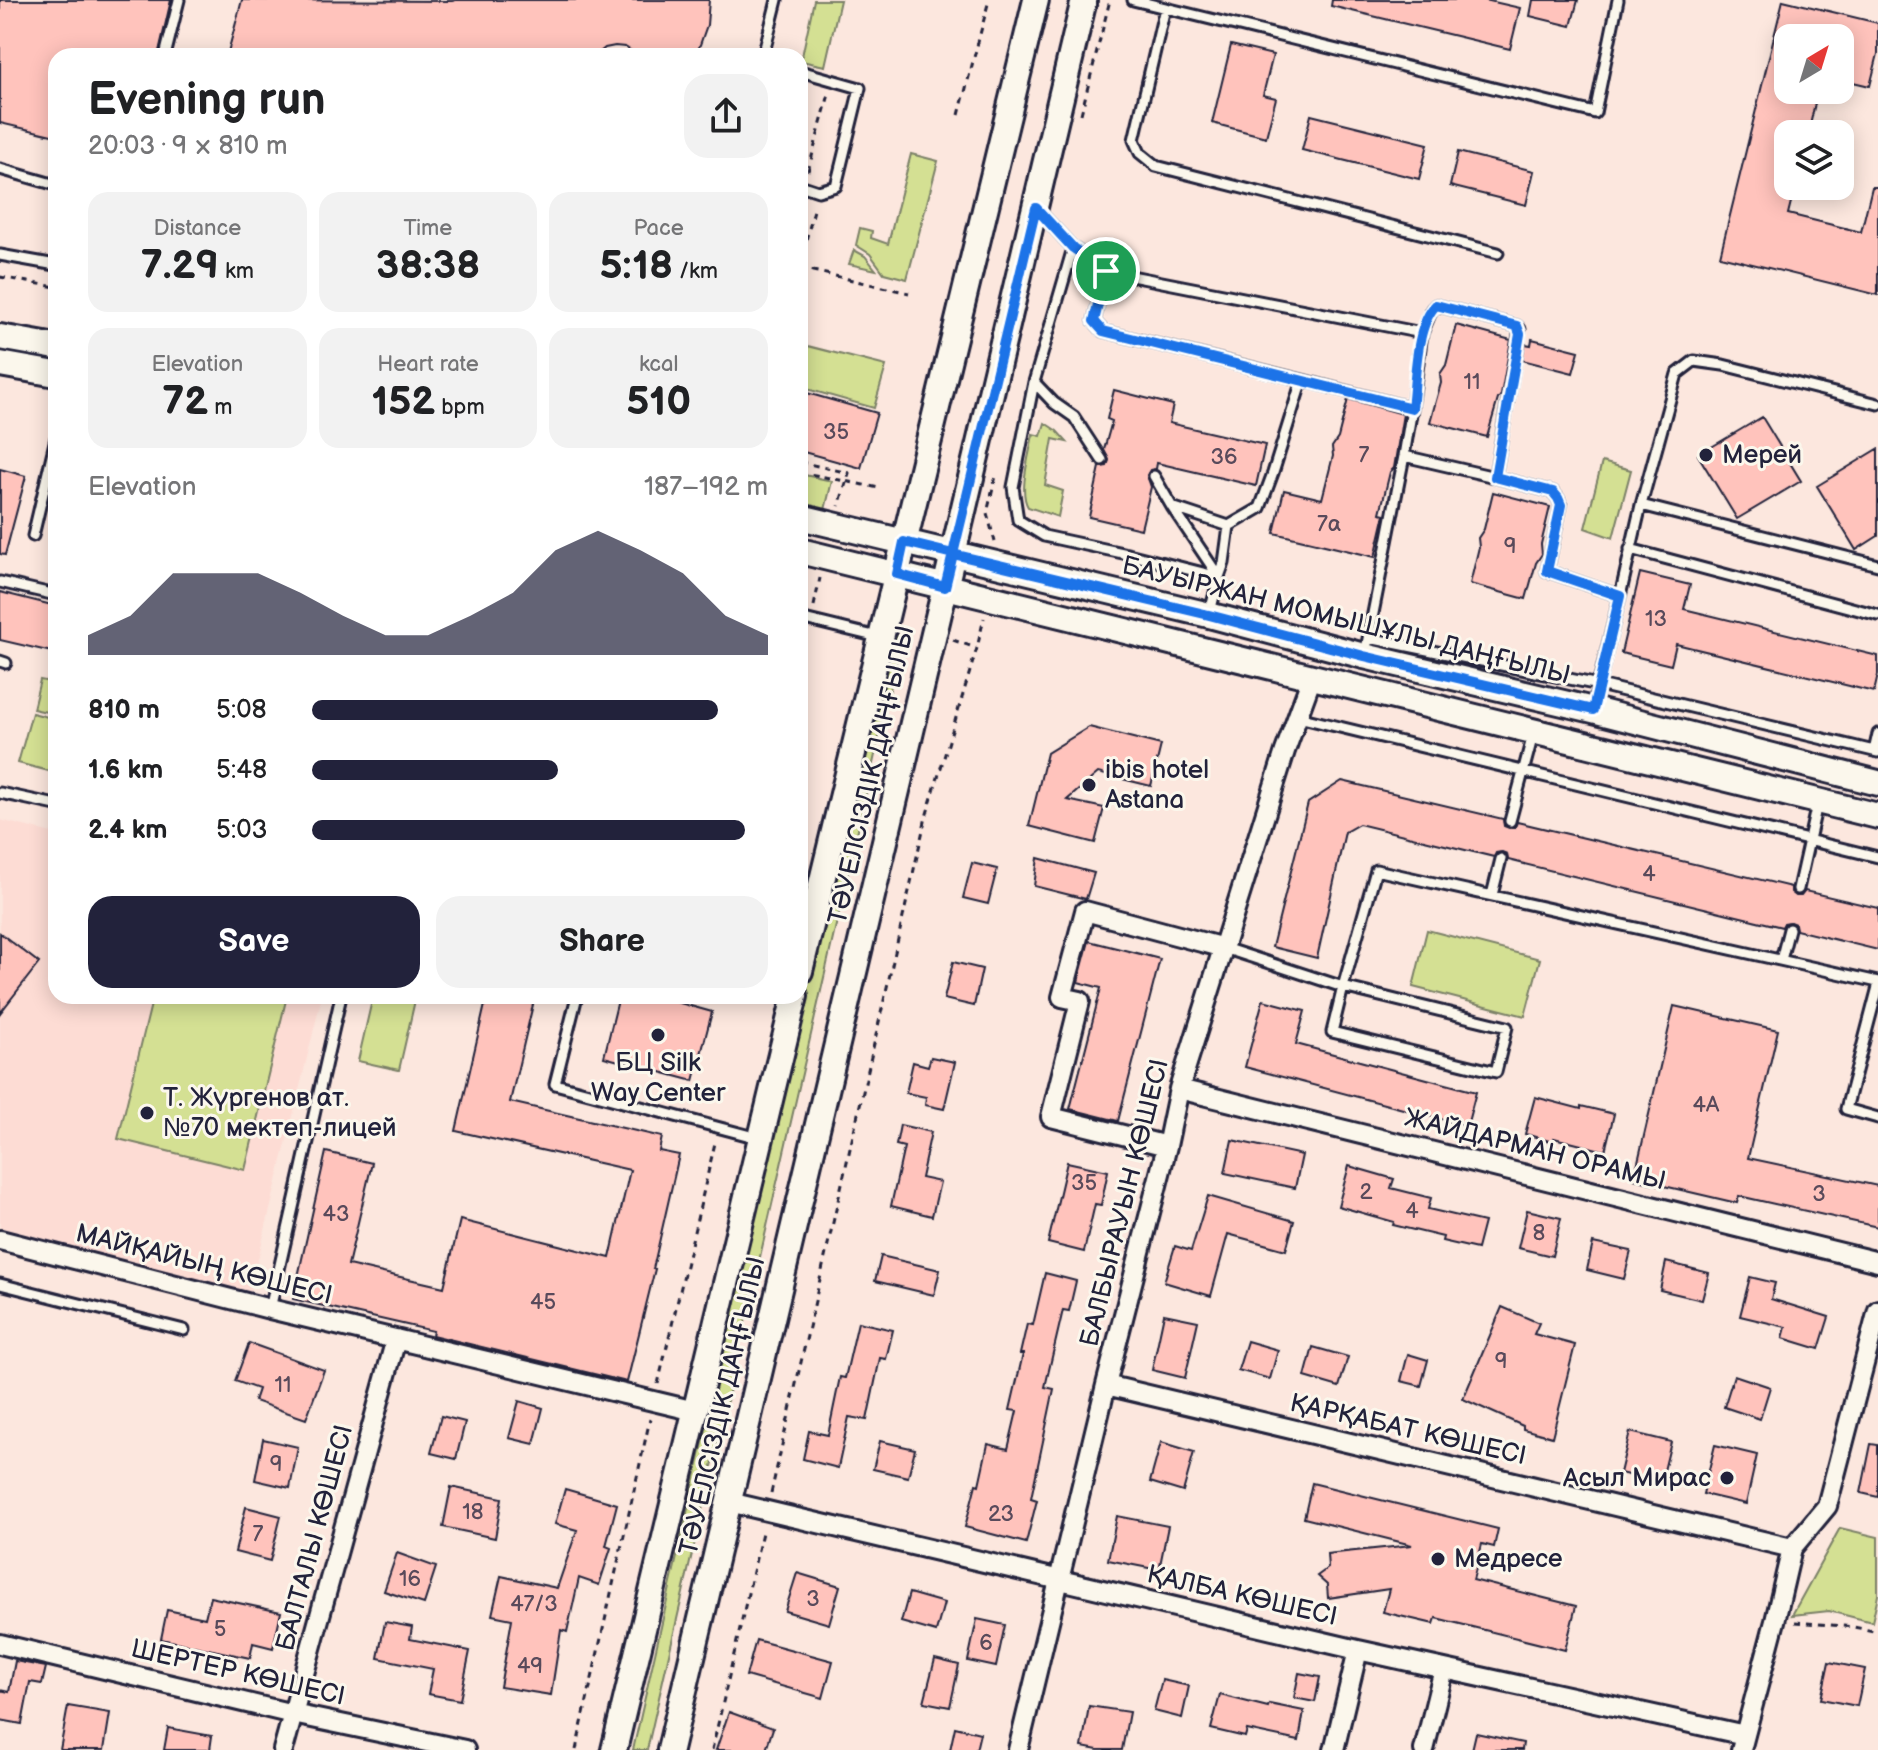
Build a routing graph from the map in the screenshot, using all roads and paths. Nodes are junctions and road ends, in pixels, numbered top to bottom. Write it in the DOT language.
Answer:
graph roads {
  1 [pos="179,0"];
  2 [pos="777,0"];
  3 [pos="989,0"];
  4 [pos="1036,0"];
  5 [pos="1084,0"];
  6 [pos="1133,0"];
  7 [pos="1618,0"];
  8 [pos="1165,8"];
  9 [pos="167,48"];
  10 [pos="765,48"];
  11 [pos="808,73"];
  12 [pos="833,80"];
  13 [pos="959,115"];
  14 [pos="808,165"];
  15 [pos="0,169"];
  16 [pos="48,183"];
  17 [pos="808,188"];
  18 [pos="818,191"];
  19 [pos="1036,208"];
  20 [pos="808,232"];
  21 [pos="1073,248"];
  22 [pos="1498,253"];
  23 [pos="0,255"];
  24 [pos="48,264"];
  25 [pos="808,267"];
  26 [pos="1106,271"];
  27 [pos="0,277"];
  28 [pos="48,286"];
  29 [pos="909,293"];
  30 [pos="1422,333"];
  31 [pos="0,337"];
  32 [pos="48,346"];
  33 [pos="0,364"];
  34 [pos="48,373"];
  35 [pos="1302,380"];
  36 [pos="1034,382"];
  37 [pos="1878,404"];
  38 [pos="1412,408"];
  39 [pos="1404,456"];
  40 [pos="1102,460"];
  41 [pos="808,464"];
  42 [pos="48,472"];
  43 [pos="808,474"];
  44 [pos="1154,476"];
  45 [pos="1495,477"];
  46 [pos="847,481"];
  47 [pos="879,488"];
  48 [pos="1641,505"];
  49 [pos="1172,507"];
  50 [pos="838,508"];
  51 [pos="808,519"];
  52 [pos="1229,526"];
  53 [pos="33,536"];
  54 [pos="904,542"];
  55 [pos="1630,549"];
  56 [pos="808,553"];
  57 [pos="953,554"];
  58 [pos="1878,565"];
  59 [pos="821,574"];
  60 [pos="897,574"];
  61 [pos="1219,577"];
  62 [pos="0,582"];
  63 [pos="945,587"];
  64 [pos="48,593"];
  65 [pos="1620,596"];
  66 [pos="813,611"];
  67 [pos="985,612"];
  68 [pos="1209,615"];
  69 [pos="1878,615"];
  70 [pos="808,620"];
  71 [pos="946,637"];
  72 [pos="881,638"];
  73 [pos="1367,647"];
  74 [pos="977,648"];
  75 [pos="1312,677"];
  76 [pos="1599,685"];
  77 [pos="1593,710"];
  78 [pos="1298,717"];
  79 [pos="1534,731"];
  80 [pos="1878,734"];
  81 [pos="1876,751"];
  82 [pos="1523,771"];
  83 [pos="1878,783"];
  84 [pos="0,793"];
  85 [pos="1818,801"];
  86 [pos="48,803"];
  87 [pos="1878,816"];
  88 [pos="1510,821"];
  89 [pos="1809,840"];
  90 [pos="1878,857"];
  91 [pos="1501,859"];
  92 [pos="1798,889"];
  93 [pos="1492,895"];
  94 [pos="1789,929"];
  95 [pos="808,937"];
  96 [pos="1224,948"];
  97 [pos="1781,960"];
  98 [pos="1878,984"];
  99 [pos="1343,987"];
  100 [pos="339,1004"];
  101 [pos="575,1004"];
  102 [pos="789,1004"];
  103 [pos="1179,1089"];
  104 [pos="1878,1118"];
  105 [pos="719,1127"];
  106 [pos="761,1138"];
  107 [pos="1167,1146"];
  108 [pos="0,1240"];
  109 [pos="1878,1262"];
  110 [pos="0,1284"];
  111 [pos="270,1309"];
  112 [pos="1878,1310"];
  113 [pos="184,1330"];
  114 [pos="396,1339"];
  115 [pos="1106,1385"];
  116 [pos="654,1401"];
  117 [pos="695,1411"];
  118 [pos="729,1502"];
  119 [pos="767,1511"];
  120 [pos="1792,1548"];
  121 [pos="1059,1579"];
  122 [pos="1775,1621"];
  123 [pos="1878,1632"];
  124 [pos="0,1644"];
  125 [pos="1358,1650"];
  126 [pos="1444,1669"];
  127 [pos="293,1714"];
  128 [pos="1743,1742"];
  129 [pos="283,1750"];
  130 [pos="465,1750"];
  131 [pos="576,1750"];
  132 [pos="614,1750"];
  133 [pos="670,1750"];
  134 [pos="712,1750"];
  135 [pos="1018,1750"];
  136 [pos="1334,1750"];
  137 [pos="1424,1750"];
  1 -- 9 [label="lane"];
  2 -- 10 [label="lane"];
  3 -- 13 [label="path"];
  4 -- 54 [label="main road, ТӘУЕЛСІЗДІК ДАҢҒЫЛЫ"];
  5 -- 19 [label="main road, ТӘУЕЛСІЗДІК ДАҢҒЫЛЫ"];
  6 -- 8 [label="lane"];
  7 -- 8 [label="lane"];
  8 -- 22 [label="lane"];
  11 -- 12 [label="lane"];
  12 -- 14 [label="path"];
  12 -- 18 [label="lane"];
  15 -- 16 [label="lane"];
  17 -- 18 [label="lane"];
  18 -- 20 [label="path"];
  19 -- 21 [label="lane"];
  19 -- 57 [label="main road, ТӘУЕЛСІЗДІК ДАҢҒЫЛЫ"];
  21 -- 26 [label="lane"];
  21 -- 36 [label="lane"];
  23 -- 24 [label="lane"];
  25 -- 29 [label="path"];
  26 -- 30 [label="lane"];
  26 -- 35 [label="lane"];
  27 -- 28 [label="path"];
  30 -- 38 [label="lane"];
  30 -- 45 [label="lane"];
  31 -- 32 [label="main road"];
  33 -- 34 [label="main road"];
  35 -- 38 [label="lane"];
  35 -- 52 [label="lane"];
  36 -- 40 [label="lane"];
  36 -- 61 [label="lane"];
  37 -- 48 [label="lane"];
  38 -- 39 [label="lane"];
  39 -- 45 [label="lane"];
  39 -- 73 [label="lane"];
  41 -- 46 [label="path"];
  42 -- 53 [label="lane"];
  43 -- 46 [label="path"];
  44 -- 49 [label="lane"];
  45 -- 65 [label="lane"];
  46 -- 47 [label="path"];
  46 -- 50 [label="path"];
  48 -- 55 [label="lane"];
  48 -- 58 [label="lane"];
  49 -- 52 [label="lane"];
  49 -- 61 [label="lane"];
  51 -- 54 [label="main road, БАУЫРЖАН МОМЫШҰЛЫ ДАҢҒЫЛЫ"];
  52 -- 61 [label="lane"];
  54 -- 57 [label="main road, БАУЫРЖАН МОМЫШҰЛЫ ДАҢҒЫЛЫ"];
  54 -- 60 [label="main road, ТӘУЕЛСІЗДІК ДАҢҒЫЛЫ"];
  55 -- 65 [label="lane"];
  55 -- 69 [label="lane"];
  56 -- 60 [label="main road"];
  57 -- 63 [label="main road, ТӘУЕЛСІЗДІК ДАҢҒЫЛЫ"];
  57 -- 68 [label="main road, БАУЫРЖАН МОМЫШҰЛЫ ДАҢҒЫЛЫ"];
  59 -- 66 [label="path"];
  60 -- 63 [label="main road"];
  60 -- 72 [label="main road, ТӘУЕЛСІЗДІК ДАҢҒЫЛЫ"];
  61 -- 68 [label="lane"];
  62 -- 64 [label="lane"];
  63 -- 75 [label="main road"];
  63 -- 118 [label="main road, ТӘУЕЛСІЗДІК ДАҢҒЫЛЫ"];
  65 -- 76 [label="lane"];
  67 -- 74 [label="path"];
  68 -- 73 [label="main road, БАУЫРЖАН МОМЫШҰЛЫ ДАҢҒЫЛЫ"];
  70 -- 72 [label="lane"];
  71 -- 74 [label="path"];
  72 -- 95 [label="main road, ТӘУЕЛСІЗДІК ДАҢҒЫЛЫ"];
  73 -- 76 [label="lane"];
  73 -- 77 [label="main road, БАУЫРЖАН МОМЫШҰЛЫ ДАҢҒЫЛЫ"];
  74 -- 119 [label="path"];
  75 -- 78 [label="street, БАЛБЫРАУЫН КӨШЕСІ"];
  75 -- 79 [label="main road"];
  76 -- 77 [label="lane"];
  76 -- 81 [label="lane"];
  77 -- 83 [label="main road, БАУЫРЖАН МОМЫШҰЛЫ ДАҢҒЫЛЫ"];
  78 -- 82 [label="lane"];
  78 -- 96 [label="street, БАЛБЫРАУЫН КӨШЕСІ"];
  79 -- 82 [label="lane"];
  79 -- 85 [label="main road"];
  80 -- 81 [label="lane"];
  82 -- 88 [label="lane"];
  82 -- 89 [label="lane"];
  84 -- 86 [label="lane"];
  85 -- 87 [label="main road"];
  85 -- 89 [label="lane"];
  89 -- 90 [label="lane"];
  89 -- 92 [label="lane"];
  91 -- 93 [label="lane"];
  93 -- 97 [label="lane"];
  93 -- 99 [label="lane"];
  94 -- 97 [label="lane"];
  96 -- 99 [label="lane"];
  96 -- 103 [label="street, БАЛБЫРАУЫН КӨШЕСІ"];
  96 -- 107 [label="street"];
  97 -- 98 [label="lane"];
  98 -- 104 [label="lane"];
  99 -- 99 [label="lane"];
  100 -- 111 [label="lane"];
  101 -- 105 [label="lane"];
  102 -- 106 [label="main road, ТӘУЕЛСІЗДІК ДАҢҒЫЛЫ"];
  103 -- 107 [label="street, БАЛБЫРАУЫН КӨШЕСІ"];
  103 -- 109 [label="street, ЖАЙДАРМАН ОРАМЫ"];
  105 -- 106 [label="lane"];
  105 -- 116 [label="path"];
  106 -- 117 [label="main road, ТӘУЕЛСІЗДІК ДАҢҒЫЛЫ"];
  107 -- 115 [label="street, БАЛБЫРАУЫН КӨШЕСІ"];
  108 -- 111 [label="street, МАЙҚАЙЫҢ КӨШЕСІ"];
  110 -- 113 [label="lane"];
  111 -- 114 [label="street, МАЙҚАЙЫҢ КӨШЕСІ"];
  112 -- 120 [label="street"];
  114 -- 116 [label="street, МАЙҚАЙЫҢ КӨШЕСІ"];
  114 -- 127 [label="street, БАЛТАЛЫ КӨШЕСІ"];
  115 -- 120 [label="street, ҚАРҚАБАТ КӨШЕСІ"];
  115 -- 121 [label="street, БАЛБЫРАУЫН КӨШЕСІ"];
  116 -- 117 [label="street, МАЙҚАЙЫҢ КӨШЕСІ"];
  116 -- 131 [label="path"];
  117 -- 132 [label="main road, ТӘУЕЛСІЗДІК ДАҢҒЫЛЫ"];
  118 -- 119 [label="street, ҚАЛБА КӨШЕСІ"];
  118 -- 133 [label="main road, ТӘУЕЛСІЗДІК ДАҢҒЫЛЫ"];
  119 -- 121 [label="street, ҚАЛБА КӨШЕСІ"];
  119 -- 134 [label="path"];
  120 -- 122 [label="street"];
  121 -- 125 [label="street, ҚАЛБА КӨШЕСІ"];
  121 -- 135 [label="street, БАЛБЫРАУЫН КӨШЕСІ"];
  122 -- 123 [label="path"];
  122 -- 128 [label="street"];
  124 -- 127 [label="street, ШЕРТЕР КӨШЕСІ"];
  125 -- 126 [label="street, ҚАЛБА КӨШЕСІ"];
  125 -- 136 [label="street"];
  126 -- 128 [label="street, ҚАЛБА КӨШЕСІ"];
  126 -- 137 [label="street"];
  127 -- 129 [label="street, БАЛТАЛЫ КӨШЕСІ"];
  127 -- 130 [label="street, ШЕРТЕР КӨШЕСІ"];
}
